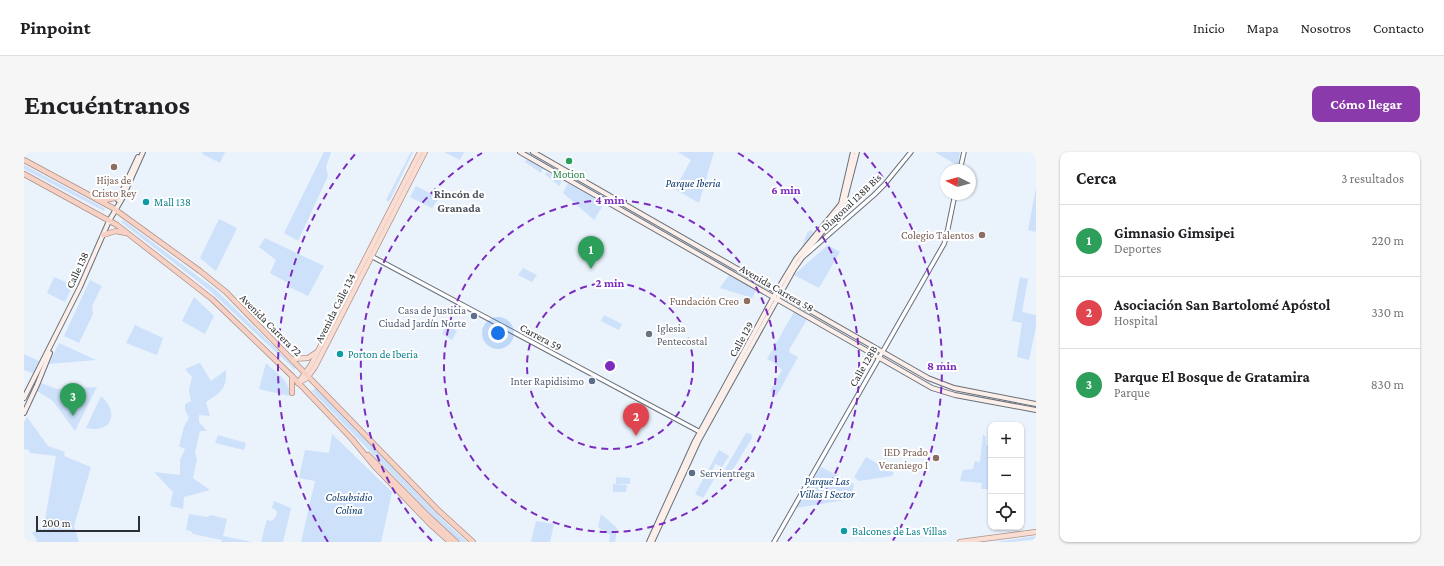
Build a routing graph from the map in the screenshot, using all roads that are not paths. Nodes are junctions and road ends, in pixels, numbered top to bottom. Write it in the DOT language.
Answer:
graph roads {
  1 [pos="142,152"];
  2 [pos="420,152"];
  3 [pos="425,152"];
  4 [pos="520,152"];
  5 [pos="533,152"];
  6 [pos="853,152"];
  7 [pos="856,152"];
  8 [pos="911,152"];
  9 [pos="964,152"];
  10 [pos="24,160"];
  11 [pos="961,164"];
  12 [pos="24,174"];
  13 [pos="119,197"];
  14 [pos="954,200"];
  15 [pos="101,201"];
  16 [pos="115,209"];
  17 [pos="109,220"];
  18 [pos="128,234"];
  19 [pos="103,235"];
  20 [pos="372,256"];
  21 [pos="798,262"];
  22 [pos="779,292"];
  23 [pos="776,297"];
  24 [pos="55,337"];
  25 [pos="318,351"];
  26 [pos="882,352"];
  27 [pos="879,357"];
  28 [pos="292,359"];
  29 [pos="307,375"];
  30 [pos="292,376"];
  31 [pos="298,383"];
  32 [pos="292,393"];
  33 [pos="24,398"];
  34 [pos="1036,404"];
  35 [pos="26,407"];
  36 [pos="1036,410"];
  37 [pos="24,413"];
  38 [pos="701,432"];
  39 [pos="352,440"];
  40 [pos="1036,532"];
  41 [pos="449,542"];
  42 [pos="456,542"];
  43 [pos="475,542"];
  44 [pos="649,542"];
  45 [pos="652,542"];
  46 [pos="774,542"];
  47 [pos="960,542"];
  1 -- 13 [label="main road, Calle 138"];
  1 -- 16 [label="main road, Calle 138"];
  2 -- 25 [label="main road, Avenida Calle 134"];
  3 -- 20 [label="main road, Avenida Calle 134"];
  4 -- 23 [label="main road, Avenida Carrera 58"];
  5 -- 22 [label="main road, Avenida Carrera 58"];
  6 -- 22 [label="main road, Calle 129"];
  7 -- 21 [label="main road, Calle 129"];
  8 -- 21 [label="street, Diagonal 128B Bis"];
  9 -- 11 [label="street"];
  10 -- 15 [label="highway, Avenida Carrera 72"];
  12 -- 17 [label="highway, Avenida Carrera 72"];
  13 -- 15 [label="highway"];
  13 -- 16 [label="main road, Calle 138"];
  14 -- 26 [label="street, Calle 128B"];
  15 -- 16 [label="highway, Avenida Carrera 72"];
  16 -- 17 [label="main road, Calle 138"];
  16 -- 28 [label="highway, Avenida Carrera 72"];
  17 -- 18 [label="highway, Avenida Carrera 72"];
  17 -- 19 [label="main road, Calle 138"];
  18 -- 19 [label="highway"];
  18 -- 30 [label="highway, Avenida Carrera 72"];
  19 -- 24 [label="main road, Calle 138"];
  20 -- 29 [label="main road, Avenida Calle 134"];
  20 -- 38 [label="street, Carrera 59"];
  21 -- 22 [label="main road, Calle 129"];
  22 -- 23 [label="main road, Calle 129"];
  22 -- 26 [label="main road, Avenida Carrera 58"];
  23 -- 27 [label="main road, Avenida Carrera 58"];
  23 -- 38 [label="main road, Calle 129"];
  24 -- 33 [label="main road, Calle 138"];
  24 -- 35 [label="main road, Calle 138"];
  25 -- 28 [label="main road"];
  25 -- 29 [label="main road, Avenida Calle 134"];
  26 -- 27 [label="street, Calle 128B"];
  26 -- 34 [label="main road, Avenida Carrera 58"];
  27 -- 36 [label="main road, Avenida Carrera 58"];
  27 -- 46 [label="street, Calle 128B"];
  28 -- 29 [label="highway, Avenida Carrera 72"];
  29 -- 31 [label="main road, Avenida Calle 134"];
  29 -- 43 [label="highway, Avenida Carrera 72"];
  30 -- 31 [label="highway, Avenida Carrera 72"];
  30 -- 32 [label="highway"];
  31 -- 39 [label="highway, Avenida Carrera 72"];
  35 -- 37 [label="main road, Calle 138"];
  38 -- 44 [label="main road, Calle 129"];
  38 -- 45 [label="main road, Calle 129"];
  39 -- 41 [label="highway, Avenida Carrera 72"];
  39 -- 42 [label="highway, Avenida Carrera 72"];
  40 -- 47 [label="main road"];
}
